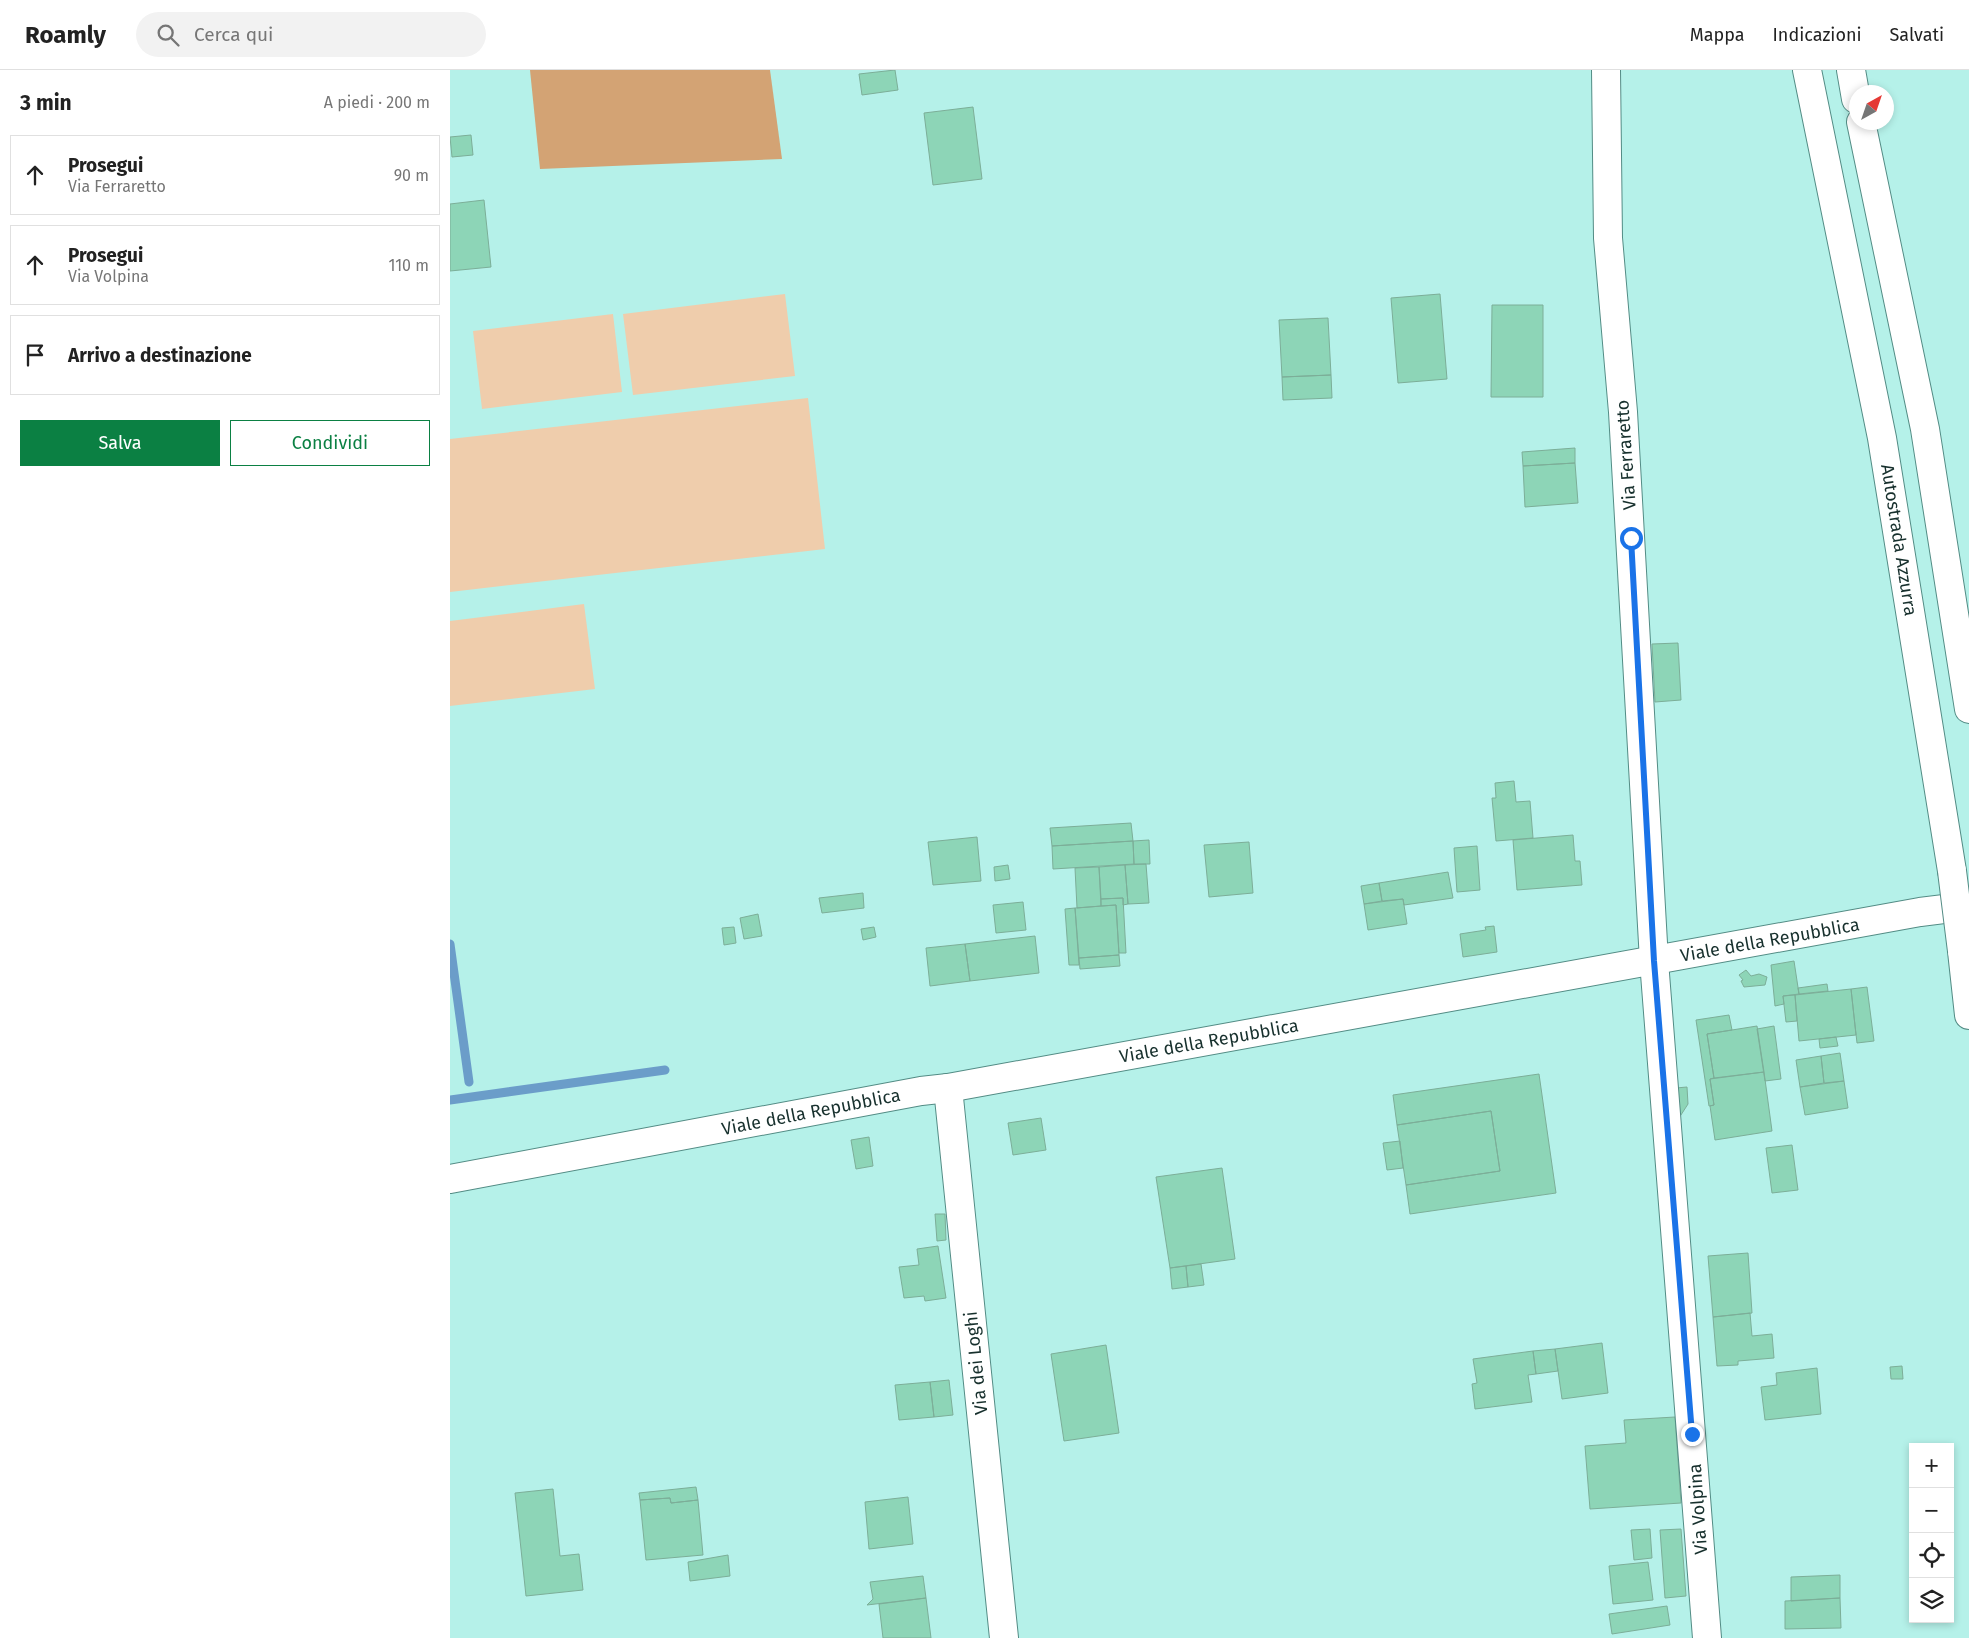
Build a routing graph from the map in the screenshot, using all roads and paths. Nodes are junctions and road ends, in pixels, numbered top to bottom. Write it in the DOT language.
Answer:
graph roads {
  1 [pos="1606,70"];
  2 [pos="1807,70"];
  3 [pos="1850,70"];
  4 [pos="1853,85"];
  5 [pos="1864,130"];
  6 [pos="1969,709"];
  7 [pos="1969,906"];
  8 [pos="1654,961"];
  9 [pos="1969,1015"];
  10 [pos="948,1088"];
  11 [pos="450,1178"];
  12 [pos="1004,1638"];
  13 [pos="1707,1638"];
  1 -- 8 [label="main road, Via Ferraretto"];
  2 -- 9 [label="main road, Autostrada Azzurra, bridge"];
  3 -- 4 [label="main road"];
  5 -- 6 [label="main road"];
  7 -- 8 [label="main road, Viale della Repubblica"];
  8 -- 10 [label="main road, Viale della Repubblica"];
  8 -- 13 [label="main road, Via Volpina"];
  10 -- 11 [label="main road, Viale della Repubblica"];
  10 -- 12 [label="main road, Via dei Loghi"];
}
